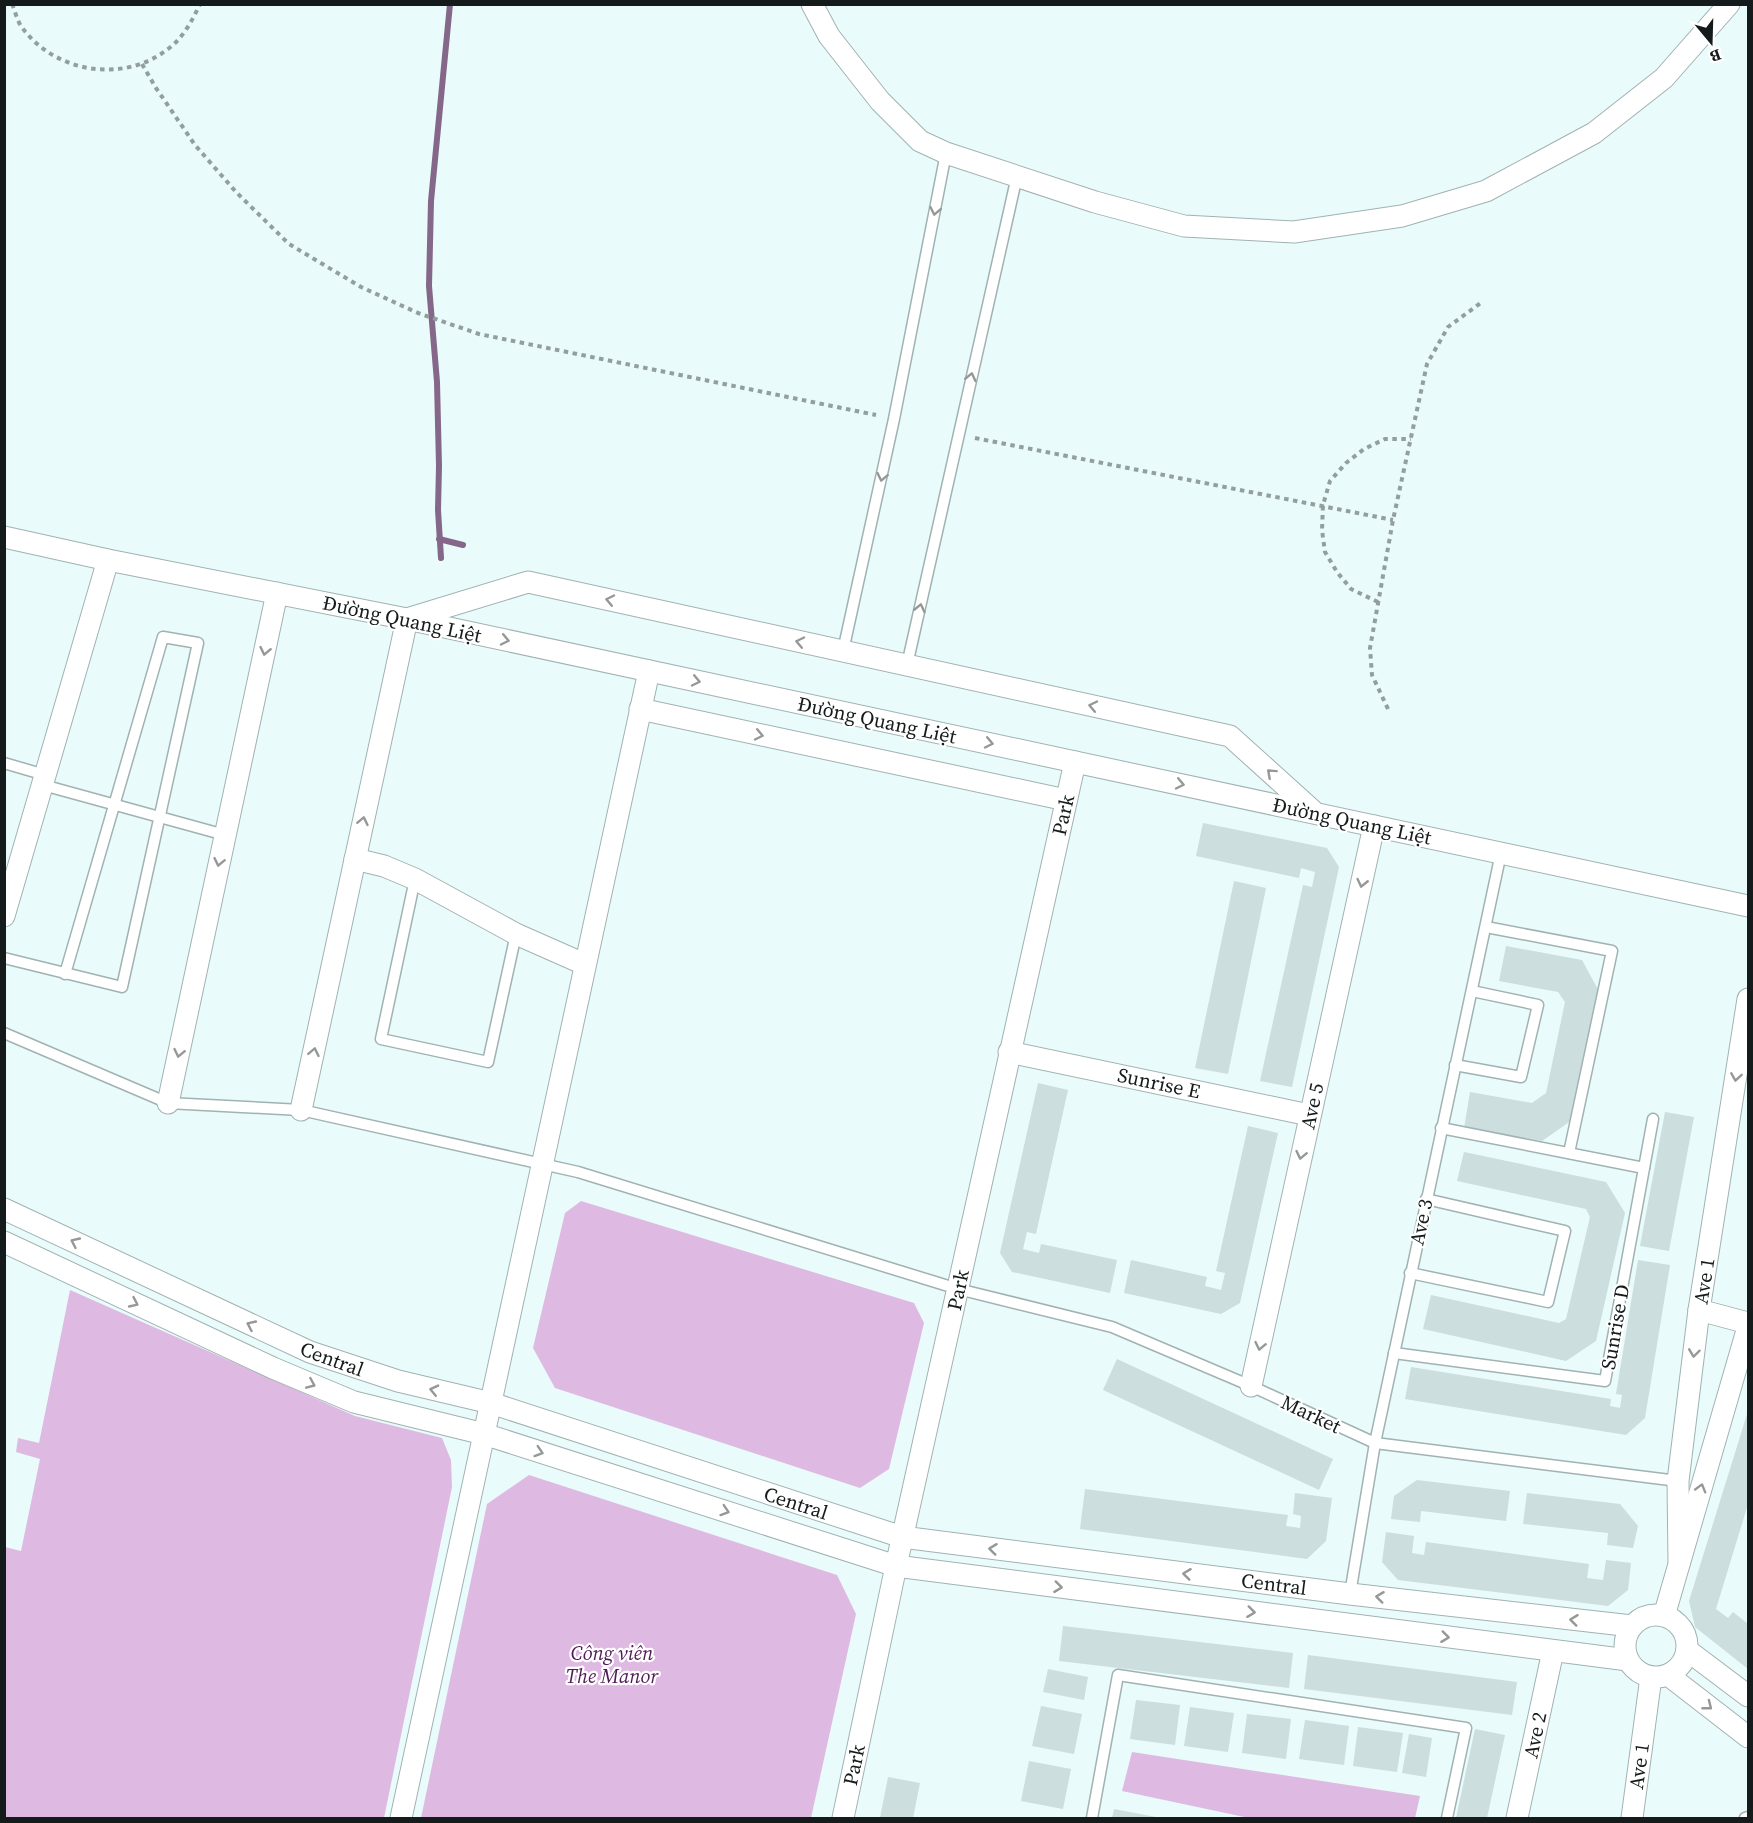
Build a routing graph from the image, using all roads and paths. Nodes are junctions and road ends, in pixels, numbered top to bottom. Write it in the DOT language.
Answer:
graph roads {
  1 [pos="12,4"];
  2 [pos="200,4"];
  3 [pos="812,4"];
  4 [pos="1729,4"];
  5 [pos="142,64"];
  6 [pos="946,153"];
  7 [pos="1017,176"];
  8 [pos="1482,302"];
  9 [pos="876,415"];
  10 [pos="975,438"];
  11 [pos="1411,439"];
  12 [pos="1323,505"];
  13 [pos="1393,520"];
  14 [pos="4,537"];
  15 [pos="108,560"];
  16 [pos="277,594"];
  17 [pos="1378,603"];
  18 [pos="407,619"];
  19 [pos="843,651"];
  20 [pos="907,665"];
  21 [pos="649,671"];
  22 [pos="1388,709"];
  23 [pos="640,710"];
  24 [pos="1075,762"];
  25 [pos="4,763"];
  26 [pos="44,780"];
  27 [pos="1066,800"];
  28 [pos="114,805"];
  29 [pos="1314,812"];
  30 [pos="160,818"];
  31 [pos="1374,826"];
  32 [pos="225,836"];
  33 [pos="1501,853"];
  34 [pos="355,859"];
  35 [pos="415,879"];
  36 [pos="1749,906"];
  37 [pos="4,916"];
  38 [pos="1486,927"];
  39 [pos="516,934"];
  40 [pos="4,958"];
  41 [pos="584,964"];
  42 [pos="65,974"];
  43 [pos="1472,991"];
  44 [pos="1749,999"];
  45 [pos="4,1033"];
  46 [pos="1010,1052"];
  47 [pos="1455,1065"];
  48 [pos="168,1103"];
  49 [pos="301,1110"];
  50 [pos="1310,1114"];
  51 [pos="1653,1119"];
  52 [pos="1441,1128"];
  53 [pos="1569,1153"];
  54 [pos="540,1163"];
  55 [pos="1644,1168"];
  56 [pos="1426,1199"];
  57 [pos="4,1209"];
  58 [pos="4,1242"];
  59 [pos="1410,1273"];
  60 [pos="958,1289"];
  61 [pos="1699,1310"];
  62 [pos="1749,1325"];
  63 [pos="1394,1353"];
  64 [pos="1251,1386"];
  65 [pos="491,1403"];
  66 [pos="484,1434"];
  67 [pos="1375,1443"];
  68 [pos="1683,1445"];
  69 [pos="1712,1450"];
  70 [pos="1678,1481"];
  71 [pos="902,1538"];
  72 [pos="1679,1564"];
  73 [pos="896,1566"];
  74 [pos="1350,1594"];
  75 [pos="1664,1616"];
  76 [pos="1632,1626"];
  77 [pos="1687,1650"];
  78 [pos="1553,1651"];
  79 [pos="1628,1660"];
  80 [pos="1660,1676"];
  81 [pos="1749,1696"];
  82 [pos="1749,1737"];
  83 [pos="401,1818"];
  84 [pos="843,1818"];
  85 [pos="1092,1818"];
  86 [pos="1447,1818"];
  87 [pos="1517,1818"];
  88 [pos="1632,1818"];
  1 -- 5 [label="path"];
  2 -- 5 [label="path"];
  3 -- 6 [label="street"];
  4 -- 7 [label="street"];
  5 -- 9 [label="path"];
  6 -- 7 [label="street"];
  6 -- 19 [label="lane, one-way"];
  20 -- 7 [label="lane, one-way"];
  8 -- 11 [label="path"];
  10 -- 12 [label="path"];
  11 -- 12 [label="path"];
  11 -- 13 [label="path"];
  12 -- 13 [label="path"];
  12 -- 17 [label="path"];
  13 -- 17 [label="path"];
  14 -- 15 [label="street, Đường Quang Liệt"];
  15 -- 16 [label="street, Đường Quang Liệt"];
  15 -- 26 [label="street"];
  16 -- 18 [label="street, Đường Quang Liệt"];
  16 -- 32 [label="street, one-way"];
  17 -- 22 [label="path"];
  19 -- 18 [label="street, one-way"];
  18 -- 21 [label="street, Đường Quang Liệt, one-way"];
  34 -- 18 [label="street, one-way"];
  19 -- 20 [label="street"];
  29 -- 20 [label="street, one-way"];
  21 -- 23 [label="street"];
  21 -- 24 [label="street, Đường Quang Liệt, one-way"];
  23 -- 27 [label="street, one-way"];
  23 -- 41 [label="street"];
  24 -- 27 [label="street, Park"];
  24 -- 29 [label="street, Đường Quang Liệt, one-way"];
  25 -- 26 [label="lane"];
  26 -- 28 [label="lane"];
  26 -- 37 [label="street"];
  27 -- 46 [label="street, Park"];
  28 -- 30 [label="lane"];
  28 -- 30 [label="lane"];
  28 -- 42 [label="lane"];
  29 -- 31 [label="street, Đường Quang Liệt"];
  30 -- 32 [label="lane"];
  30 -- 42 [label="lane"];
  31 -- 33 [label="street, Đường Quang Liệt"];
  31 -- 50 [label="street, Ave 5, one-way"];
  32 -- 48 [label="street, one-way"];
  33 -- 36 [label="street, Đường Quang Liệt"];
  33 -- 38 [label="lane, Ave 3"];
  34 -- 35 [label="street"];
  49 -- 34 [label="street, one-way"];
  35 -- 39 [label="street"];
  35 -- 39 [label="lane"];
  38 -- 43 [label="lane, Ave 3"];
  38 -- 53 [label="lane"];
  39 -- 41 [label="street"];
  40 -- 42 [label="lane"];
  41 -- 54 [label="street"];
  43 -- 47 [label="lane, Ave 3"];
  43 -- 47 [label="lane"];
  44 -- 61 [label="street, Ave 1, one-way"];
  45 -- 48 [label="lane"];
  46 -- 50 [label="street, Sunrise E"];
  46 -- 60 [label="street, Park"];
  47 -- 52 [label="lane, Ave 3"];
  48 -- 49 [label="lane, Market"];
  49 -- 54 [label="lane, Market"];
  50 -- 64 [label="street, Ave 5, one-way"];
  51 -- 55 [label="lane, Sunrise D"];
  52 -- 53 [label="lane"];
  52 -- 56 [label="lane, Ave 3"];
  53 -- 55 [label="lane"];
  54 -- 60 [label="lane, Market"];
  54 -- 65 [label="street"];
  55 -- 63 [label="lane, Sunrise D"];
  56 -- 59 [label="lane, Ave 3"];
  56 -- 59 [label="lane"];
  65 -- 57 [label="street, Central, one-way"];
  58 -- 66 [label="street, Central, one-way"];
  59 -- 63 [label="lane, Ave 3"];
  60 -- 64 [label="lane, Market"];
  60 -- 71 [label="street, Park"];
  61 -- 62 [label="street"];
  61 -- 68 [label="street, Ave 1, one-way"];
  62 -- 69 [label="street, Ave 1"];
  63 -- 67 [label="lane, Ave 3"];
  64 -- 67 [label="lane, Market"];
  65 -- 66 [label="street"];
  65 -- 71 [label="street, Central"];
  66 -- 73 [label="street, Central, one-way"];
  66 -- 83 [label="street"];
  67 -- 70 [label="lane, Market"];
  67 -- 74 [label="lane, Ave 3"];
  68 -- 69 [label="street"];
  68 -- 70 [label="street, Ave 1"];
  72 -- 69 [label="street, Ave 1, one-way"];
  70 -- 72 [label="street, Ave 1"];
  71 -- 73 [label="street, Park"];
  74 -- 71 [label="street, Central, one-way"];
  72 -- 75 [label="street, Ave 1"];
  73 -- 78 [label="street, Central, one-way"];
  73 -- 84 [label="street, Park"];
  76 -- 74 [label="street, Central, one-way"];
  75 -- 76 [label="street"];
  75 -- 77 [label="street"];
  76 -- 79 [label="street"];
  77 -- 80 [label="street"];
  77 -- 81 [label="street"];
  78 -- 79 [label="street, Central"];
  78 -- 87 [label="street, Ave 2"];
  79 -- 80 [label="street"];
  80 -- 82 [label="street, one-way"];
  80 -- 88 [label="street, Ave 1"];
  85 -- 86 [label="lane"];
}
